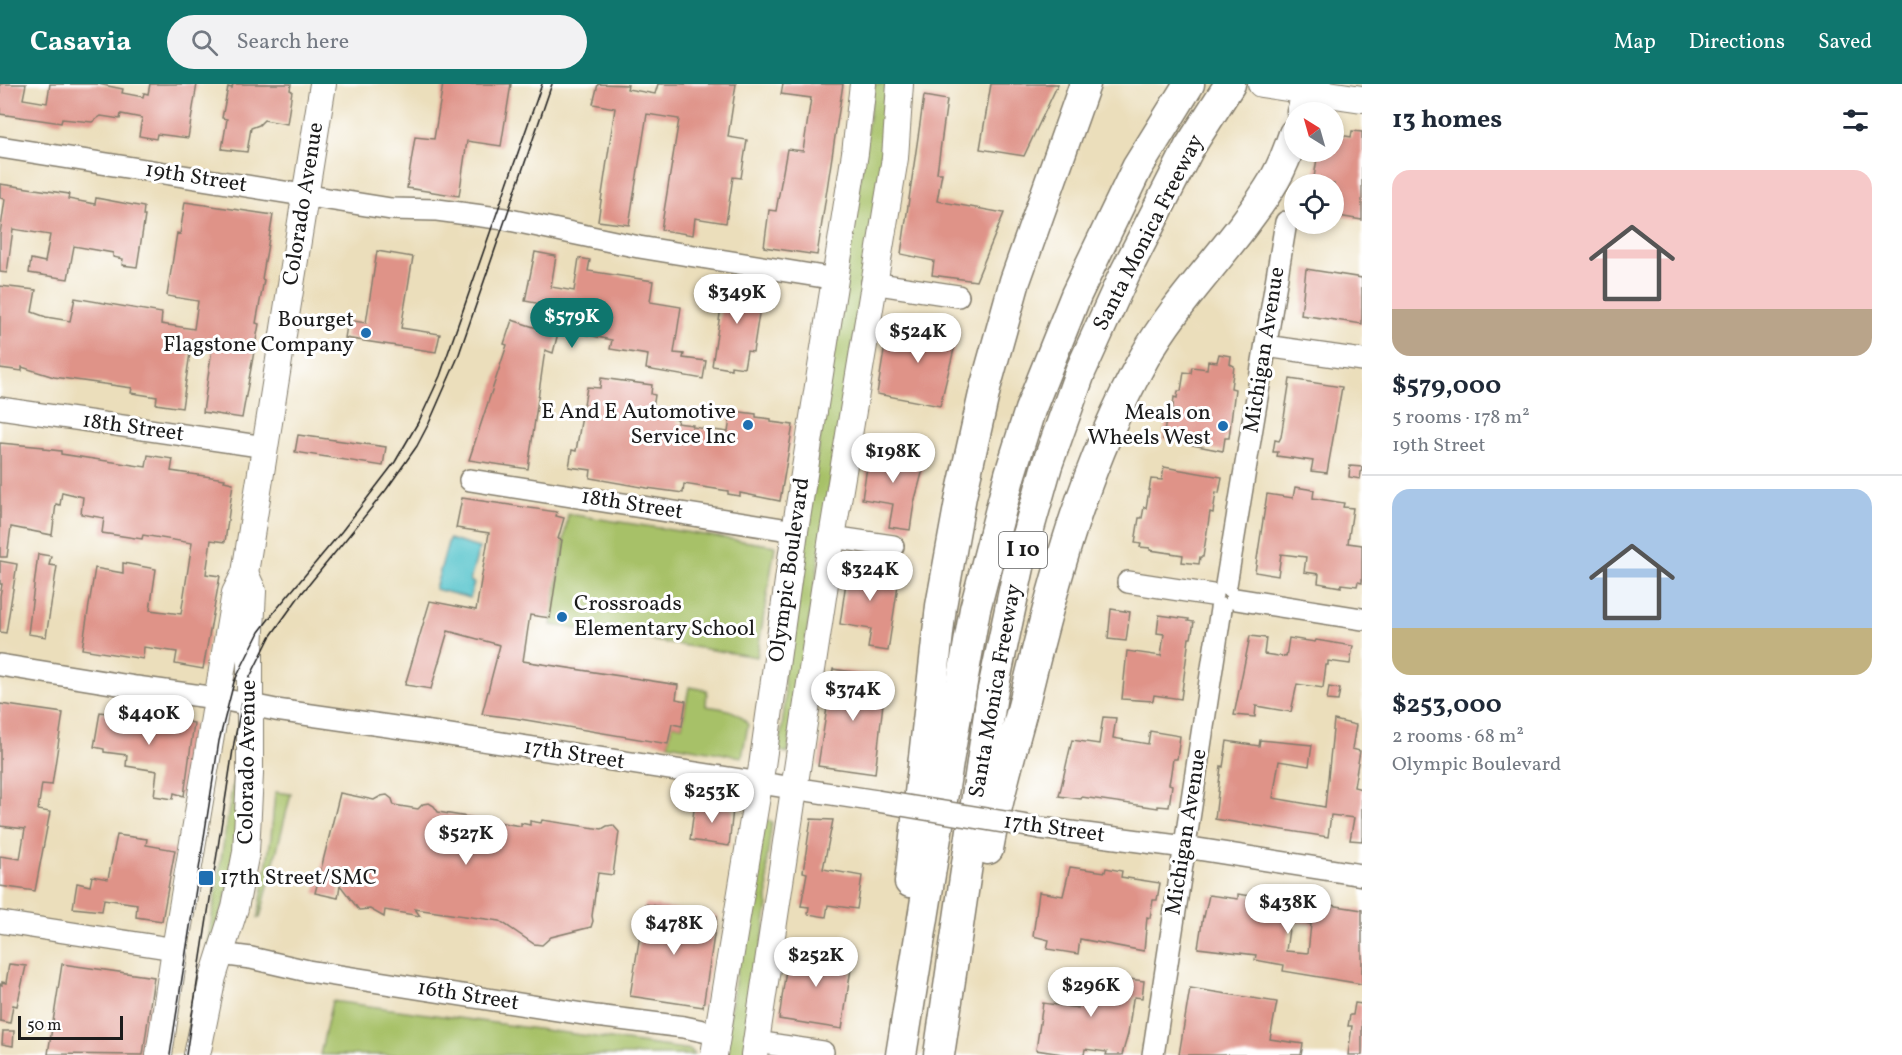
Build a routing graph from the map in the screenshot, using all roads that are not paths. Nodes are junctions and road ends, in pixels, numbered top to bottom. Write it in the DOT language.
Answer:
graph roads {
  1 [pos="323,84"];
  2 [pos="863,84"];
  3 [pos="900,84"];
  4 [pos="1085,84"];
  5 [pos="1188,84"];
  6 [pos="1230,84"];
  7 [pos="1261,84"];
  8 [pos="1300,97"];
  9 [pos="1362,99"];
  10 [pos="0,147"];
  11 [pos="1284,158"];
  12 [pos="305,196"];
  13 [pos="1284,234"];
  14 [pos="836,279"];
  15 [pos="872,283"];
  16 [pos="958,296"];
  17 [pos="1266,346"];
  18 [pos="1362,360"];
  19 [pos="0,408"];
  20 [pos="266,447"];
  21 [pos="470,480"];
  22 [pos="795,531"];
  23 [pos="831,537"];
  24 [pos="893,546"];
  25 [pos="245,573"];
  26 [pos="1128,582"];
  27 [pos="1224,597"];
  28 [pos="1362,619"];
  29 [pos="0,665"];
  30 [pos="216,698"];
  31 [pos="251,705"];
  32 [pos="758,783"];
  33 [pos="794,788"];
  34 [pos="1185,847"];
  35 [pos="1362,875"];
  36 [pos="0,922"];
  37 [pos="175,949"];
  38 [pos="220,954"];
  39 [pos="715,1045"];
  40 [pos="755,1048"];
  41 [pos="902,1051"];
  42 [pos="823,1052"];
  43 [pos="159,1055"];
  44 [pos="197,1055"];
  45 [pos="939,1055"];
  46 [pos="950,1055"];
  47 [pos="1153,1055"];
  1 -- 12 [label="main road, Colorado Avenue"];
  2 -- 14 [label="main road, Olympic Boulevard"];
  3 -- 15 [label="main road, Olympic Boulevard"];
  4 -- 41 [label="highway"];
  5 -- 41 [label="highway, Santa Monica Freeway / I 10"];
  6 -- 45 [label="highway, Santa Monica Freeway / I 10"];
  7 -- 8 [label="main road"];
  8 -- 9 [label="main road"];
  10 -- 12 [label="street, 19th Street"];
  11 -- 46 [label="highway"];
  12 -- 14 [label="street, 19th Street"];
  12 -- 20 [label="main road, Colorado Avenue"];
  13 -- 17 [label="street, Michigan Avenue"];
  14 -- 22 [label="main road, Olympic Boulevard"];
  15 -- 16 [label="street"];
  15 -- 23 [label="main road, Olympic Boulevard"];
  17 -- 18 [label="street"];
  17 -- 27 [label="street, Michigan Avenue"];
  19 -- 20 [label="street, 18th Street"];
  20 -- 25 [label="main road, Colorado Avenue"];
  21 -- 22 [label="street, 18th Street"];
  22 -- 32 [label="main road, Olympic Boulevard"];
  23 -- 24 [label="street"];
  23 -- 33 [label="main road, Olympic Boulevard"];
  25 -- 30 [label="main road, Colorado Avenue"];
  25 -- 31 [label="main road, Colorado Avenue"];
  26 -- 27 [label="street"];
  27 -- 28 [label="street"];
  27 -- 34 [label="street, Michigan Avenue"];
  29 -- 30 [label="street, 17th Street"];
  30 -- 31 [label="street, 17th Street"];
  30 -- 37 [label="main road, Colorado Avenue"];
  31 -- 32 [label="street, 17th Street"];
  31 -- 38 [label="main road, Colorado Avenue"];
  32 -- 33 [label="street, 17th Street"];
  32 -- 39 [label="main road, Olympic Boulevard"];
  33 -- 34 [label="street, 17th Street, bridge"];
  33 -- 40 [label="main road, Olympic Boulevard"];
  34 -- 35 [label="street, 17th Street"];
  34 -- 47 [label="street, Michigan Avenue"];
  36 -- 37 [label="street"];
  37 -- 43 [label="main road, Colorado Avenue"];
  38 -- 39 [label="street, 16th Street"];
  38 -- 44 [label="main road, Colorado Avenue"];
  40 -- 42 [label="street"];
}
